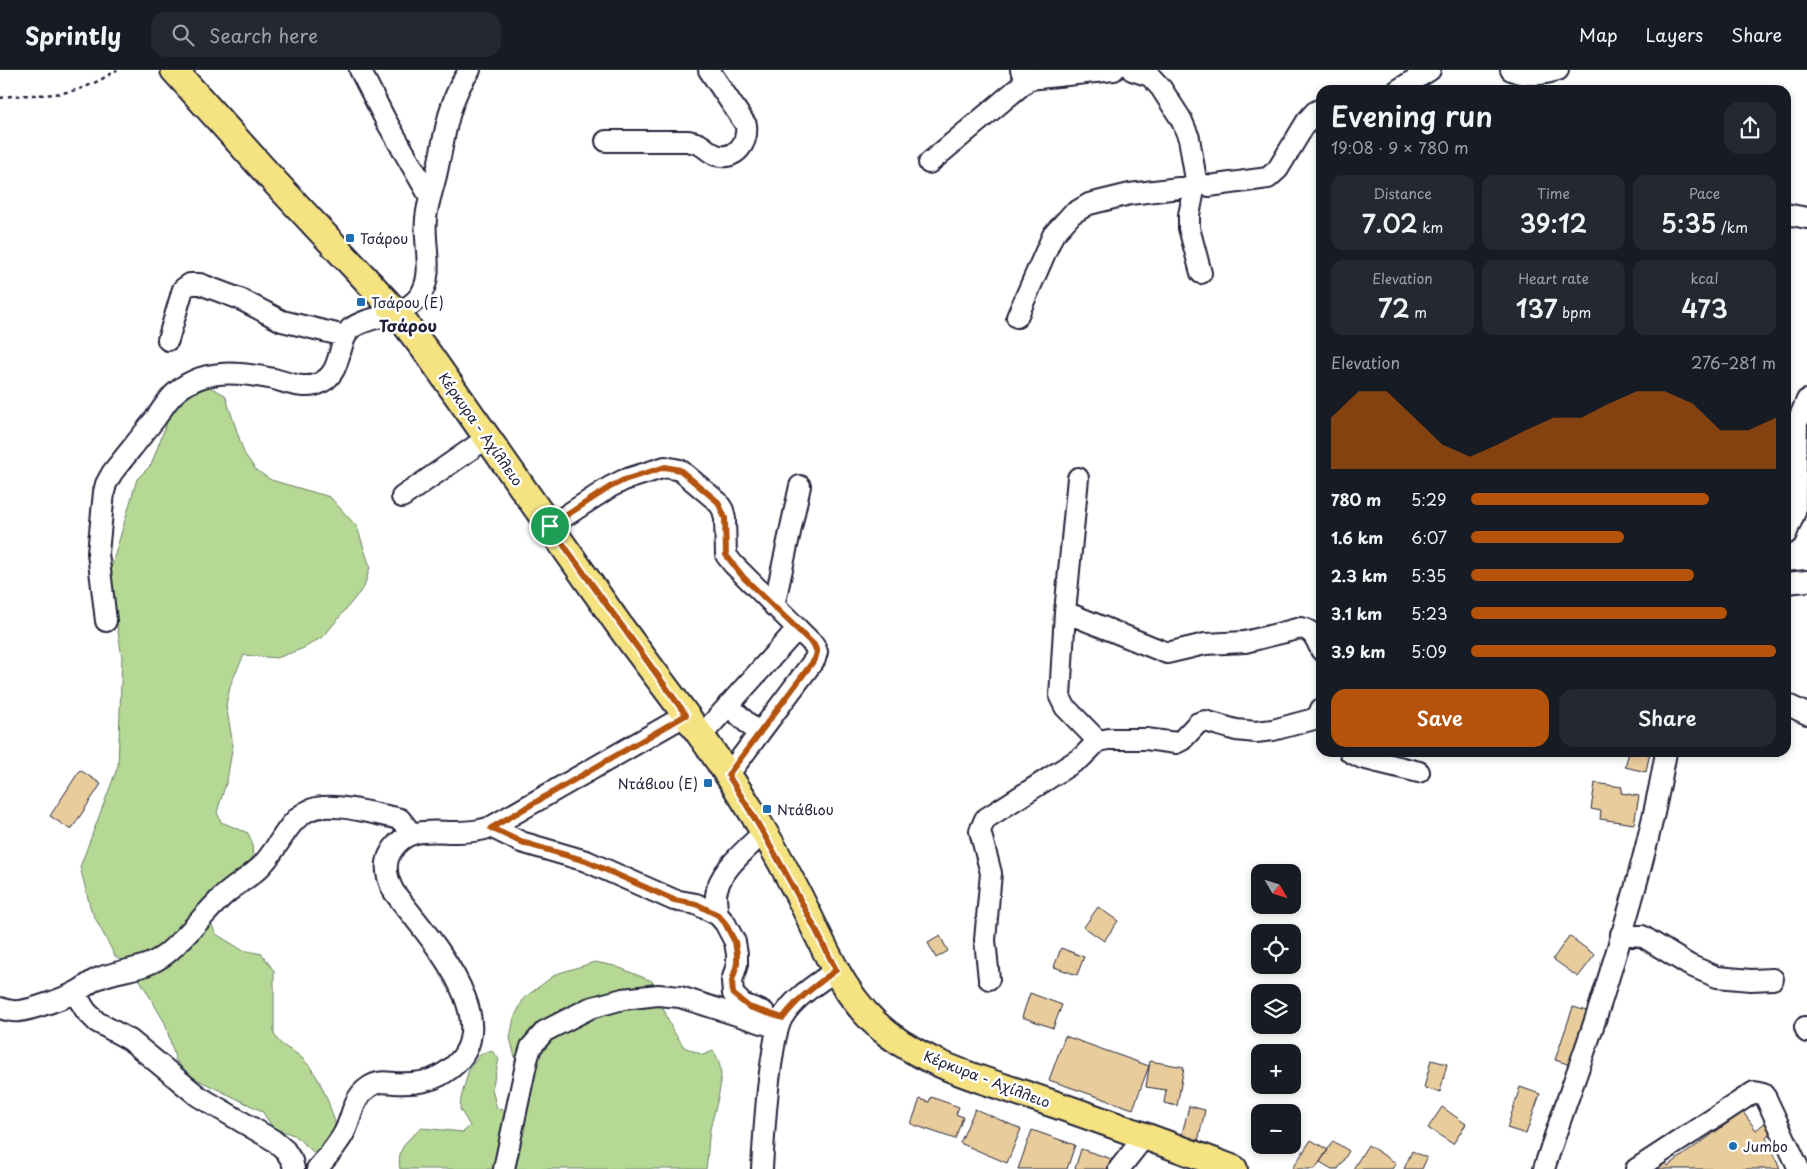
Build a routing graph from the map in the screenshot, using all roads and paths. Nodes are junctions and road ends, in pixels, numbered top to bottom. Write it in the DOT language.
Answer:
graph roads {
  1 [pos="117,70"];
  2 [pos="174,70"];
  3 [pos="360,70"];
  4 [pos="470,70"];
  5 [pos="709,70"];
  6 [pos="1114,70"];
  7 [pos="1132,70"];
  8 [pos="1430,70"];
  9 [pos="1511,70"];
  10 [pos="1558,70"];
  11 [pos="1025,74"];
  12 [pos="1406,85"];
  13 [pos="0,98"];
  14 [pos="1316,112"];
  15 [pos="606,142"];
  16 [pos="929,163"];
  17 [pos="1196,183"];
  18 [pos="430,197"];
  19 [pos="1791,214"];
  20 [pos="1807,218"];
  21 [pos="1201,273"];
  22 [pos="396,312"];
  23 [pos="1017,317"];
  24 [pos="346,336"];
  25 [pos="168,340"];
  26 [pos="1807,400"];
  27 [pos="487,438"];
  28 [pos="1078,478"];
  29 [pos="800,486"];
  30 [pos="402,497"];
  31 [pos="1791,522"];
  32 [pos="550,526"];
  33 [pos="1807,581"];
  34 [pos="1791,583"];
  35 [pos="774,606"];
  36 [pos="1065,612"];
  37 [pos="106,621"];
  38 [pos="797,628"];
  39 [pos="1316,640"];
  40 [pos="728,705"];
  41 [pos="1791,706"];
  42 [pos="1807,714"];
  43 [pos="686,715"];
  44 [pos="1316,719"];
  45 [pos="759,734"];
  46 [pos="701,736"];
  47 [pos="1098,741"];
  48 [pos="1360,757"];
  49 [pos="1665,757"];
  50 [pos="1419,772"];
  51 [pos="728,775"];
  52 [pos="491,828"];
  53 [pos="764,832"];
  54 [pos="411,833"];
  55 [pos="718,915"];
  56 [pos="1621,934"];
  57 [pos="836,970"];
  58 [pos="989,979"];
  59 [pos="1773,979"];
  60 [pos="75,993"];
  61 [pos="0,1008"];
  62 [pos="780,1023"];
  63 [pos="1145,1136"];
  64 [pos="1807,1166"];
  65 [pos="294,1169"];
  66 [pos="317,1169"];
  67 [pos="504,1169"];
  68 [pos="762,1169"];
  69 [pos="1119,1169"];
  70 [pos="1234,1169"];
  71 [pos="1544,1169"];
  72 [pos="1636,1169"];
  73 [pos="1800,1169"];
  1 -- 13 [label="path"];
  2 -- 22 [label="main road, Κέρκυρα - Αχίλλειο"];
  3 -- 18 [label="street"];
  4 -- 18 [label="street"];
  5 -- 15 [label="street"];
  6 -- 11 [label="street"];
  7 -- 17 [label="street"];
  8 -- 12 [label="street"];
  9 -- 10 [label="street"];
  11 -- 16 [label="street"];
  14 -- 17 [label="street"];
  17 -- 21 [label="street"];
  17 -- 23 [label="street"];
  18 -- 22 [label="street"];
  19 -- 20 [label="street"];
  22 -- 24 [label="street"];
  22 -- 27 [label="main road, Κέρκυρα - Αχίλλειο"];
  24 -- 25 [label="street"];
  24 -- 37 [label="street"];
  26 -- 31 [label="street"];
  27 -- 30 [label="street"];
  27 -- 32 [label="main road, Κέρκυρα - Αχίλλειο"];
  28 -- 36 [label="street"];
  29 -- 35 [label="street"];
  32 -- 35 [label="street"];
  32 -- 43 [label="main road, Κέρκυρα - Αχίλλειο"];
  33 -- 34 [label="street"];
  35 -- 38 [label="street"];
  36 -- 39 [label="street"];
  36 -- 47 [label="street"];
  38 -- 40 [label="street"];
  38 -- 45 [label="street"];
  40 -- 45 [label="street"];
  40 -- 46 [label="street"];
  41 -- 42 [label="street"];
  43 -- 46 [label="main road, Κέρκυρα - Αχίλλειο"];
  43 -- 52 [label="street"];
  44 -- 47 [label="street"];
  45 -- 51 [label="street"];
  46 -- 51 [label="main road, Κέρκυρα - Αχίλλειο"];
  47 -- 58 [label="street"];
  48 -- 50 [label="street"];
  49 -- 56 [label="street"];
  51 -- 53 [label="main road, Κέρκυρα - Αχίλλειο"];
  52 -- 54 [label="street"];
  52 -- 55 [label="street"];
  53 -- 55 [label="street"];
  53 -- 57 [label="main road, Κέρκυρα - Αχίλλειο"];
  54 -- 60 [label="street"];
  54 -- 66 [label="street"];
  55 -- 62 [label="street"];
  56 -- 59 [label="street"];
  56 -- 71 [label="street"];
  57 -- 62 [label="street"];
  57 -- 63 [label="main road, Κέρκυρα - Αχίλλειο"];
  60 -- 61 [label="street"];
  60 -- 65 [label="street"];
  62 -- 67 [label="street"];
  62 -- 68 [label="street"];
  63 -- 69 [label="street"];
  63 -- 70 [label="main road, Κέρκυρα - Αχίλλειο"];
  64 -- 73 [label="street"];
  72 -- 73 [label="street"];
}
